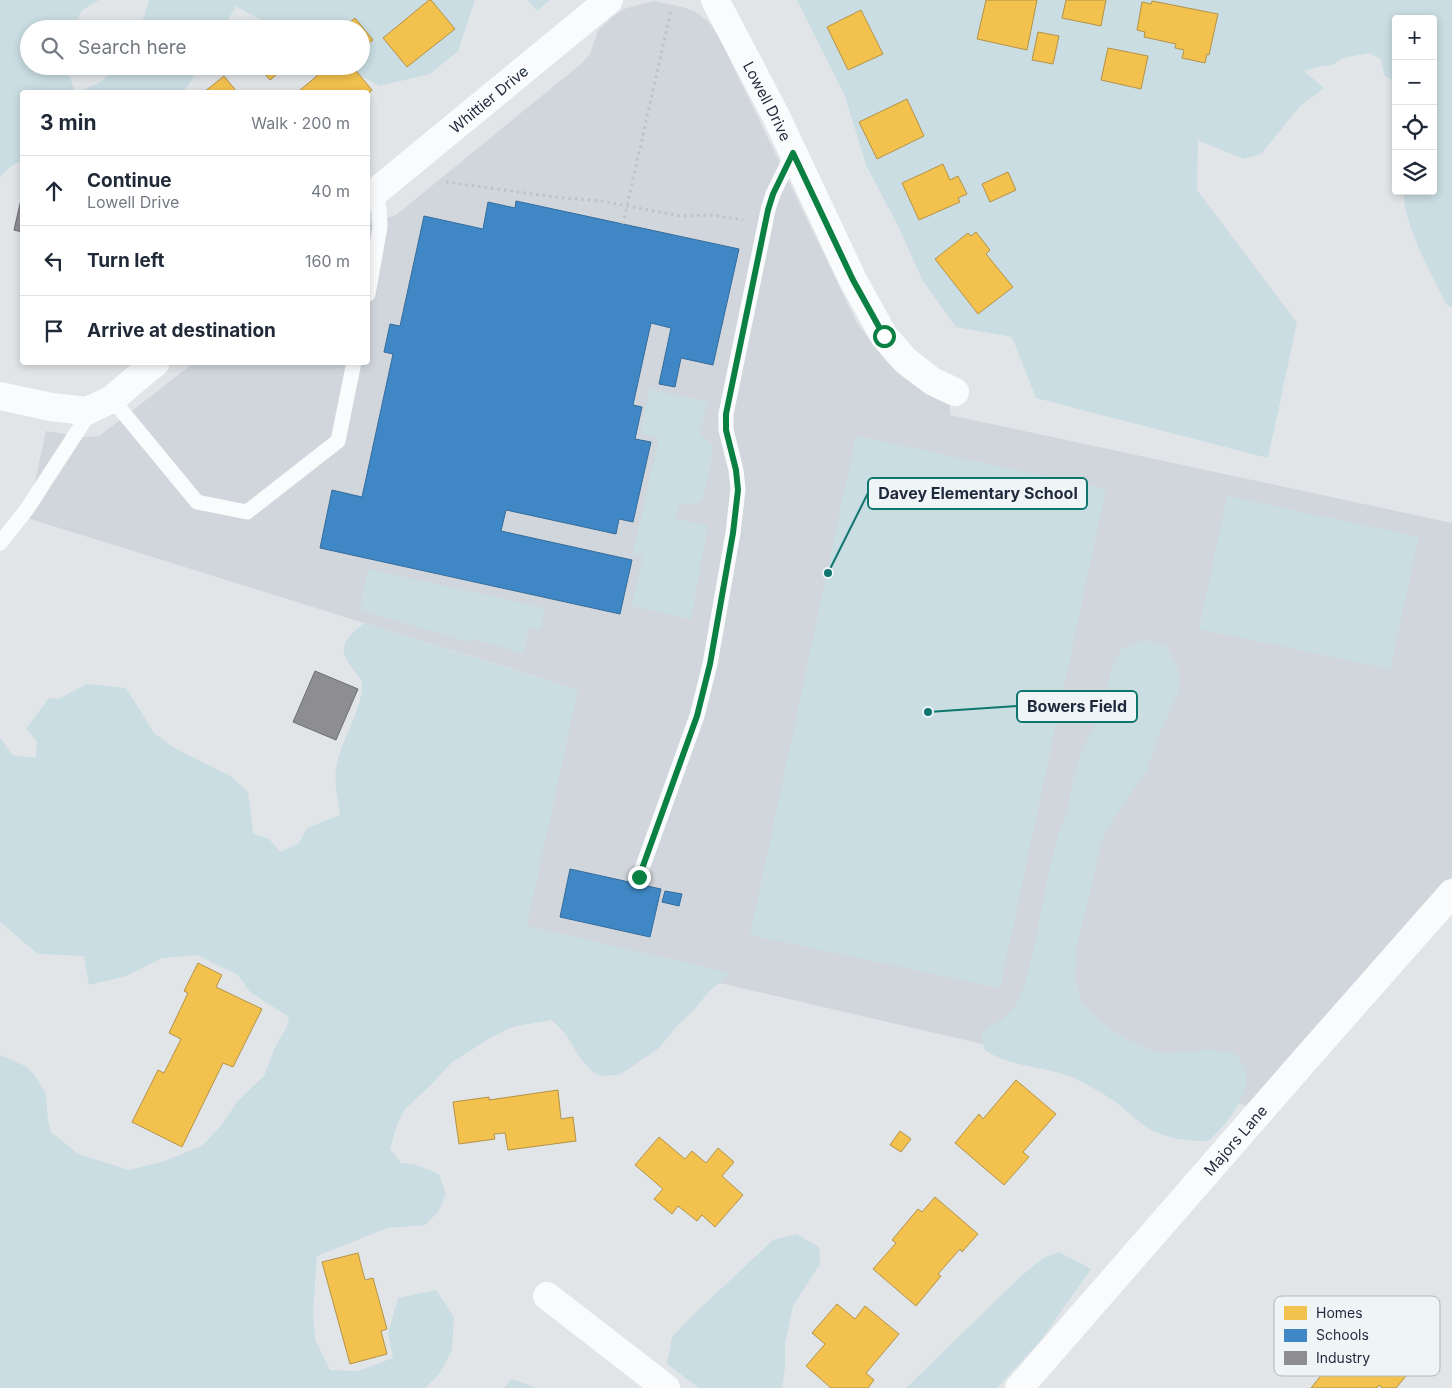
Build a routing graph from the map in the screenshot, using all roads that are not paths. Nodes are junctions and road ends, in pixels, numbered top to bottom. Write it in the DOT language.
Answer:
graph roads {
  1 [pos="609,0"];
  2 [pos="715,0"];
  3 [pos="793,153"];
  4 [pos="371,195"];
  5 [pos="370,283"];
  6 [pos="152,365"];
  7 [pos="353,365"];
  8 [pos="955,392"];
  9 [pos="0,396"];
  10 [pos="102,404"];
  11 [pos="0,543"];
  12 [pos="639,877"];
  13 [pos="1452,893"];
  14 [pos="546,1296"];
  15 [pos="666,1388"];
  16 [pos="1019,1388"];
  1 -- 4 [label="street, Whittier Drive"];
  2 -- 3 [label="street, Lowell Drive"];
  3 -- 8 [label="street, Lowell Drive"];
  3 -- 12 [label="lane"];
  4 -- 5 [label="lane"];
  6 -- 10 [label="street"];
  7 -- 10 [label="lane"];
  9 -- 10 [label="street"];
  10 -- 11 [label="lane"];
  13 -- 16 [label="street, Majors Lane"];
  14 -- 15 [label="street"];
}
